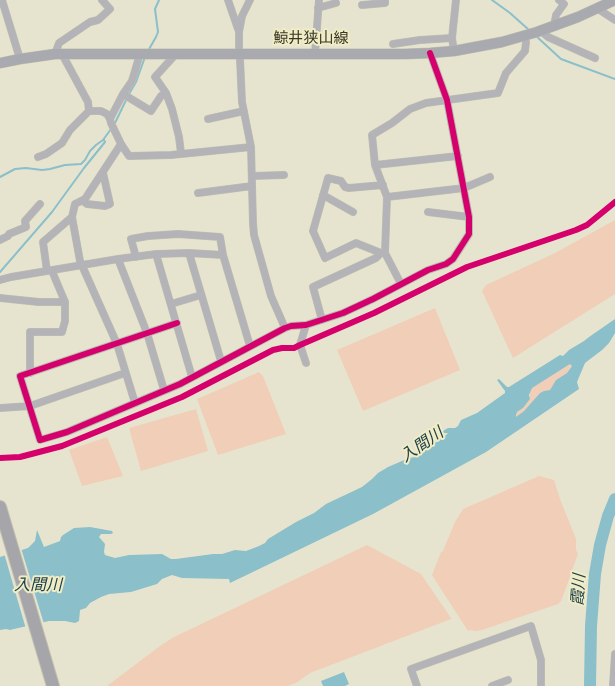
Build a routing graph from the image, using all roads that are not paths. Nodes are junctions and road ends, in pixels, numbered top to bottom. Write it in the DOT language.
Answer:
graph roads {
  1 [pos="2,0"];
  2 [pos="102,0"];
  3 [pos="228,0"];
  4 [pos="250,0"];
  5 [pos="385,0"];
  6 [pos="456,0"];
  7 [pos="615,0"];
  8 [pos="564,2"];
  9 [pos="318,4"];
  10 [pos="336,4"];
  11 [pos="362,5"];
  12 [pos="598,8"];
  13 [pos="615,20"];
  14 [pos="554,26"];
  15 [pos="239,32"];
  16 [pos="532,33"];
  17 [pos="452,38"];
  18 [pos="393,44"];
  19 [pos="454,51"];
  20 [pos="430,53"];
  21 [pos="59,54"];
  22 [pos="144,54"];
  23 [pos="316,54"];
  24 [pos="175,55"];
  25 [pos="239,55"];
  26 [pos="595,58"];
  27 [pos="20,59"];
  28 [pos="0,63"];
  29 [pos="166,93"];
  30 [pos="123,94"];
  31 [pos="448,100"];
  32 [pos="89,111"];
  33 [pos="244,111"];
  34 [pos="208,120"];
  35 [pos="110,121"];
  36 [pos="121,144"];
  37 [pos="251,147"];
  38 [pos="181,153"];
  39 [pos="458,156"];
  40 [pos="38,157"];
  41 [pos="375,165"];
  42 [pos="103,174"];
  43 [pos="284,175"];
  44 [pos="252,176"];
  45 [pos="490,177"];
  46 [pos="252,186"];
  47 [pos="383,186"];
  48 [pos="464,188"];
  49 [pos="198,193"];
  50 [pos="323,195"];
  51 [pos="387,197"];
  52 [pos="82,201"];
  53 [pos="40,204"];
  54 [pos="353,212"];
  55 [pos="428,212"];
  56 [pos="72,217"];
  57 [pos="469,217"];
  58 [pos="0,240"];
  59 [pos="189,253"];
  60 [pos="383,253"];
  61 [pos="156,254"];
  62 [pos="223,255"];
  63 [pos="136,257"];
  64 [pos="118,259"];
  65 [pos="81,265"];
  66 [pos="50,271"];
  67 [pos="0,280"];
  68 [pos="401,284"];
  69 [pos="201,295"];
  70 [pos="0,298"];
  71 [pos="65,302"];
  72 [pos="171,304"];
  73 [pos="322,320"];
  74 [pos="177,323"];
  75 [pos="306,325"];
  76 [pos="285,328"];
  77 [pos="147,333"];
  78 [pos="117,344"];
  79 [pos="250,346"];
  80 [pos="221,361"];
  81 [pos="306,363"];
  82 [pos="30,373"];
  83 [pos="125,373"];
  84 [pos="192,377"];
  85 [pos="164,390"];
  86 [pos="135,403"];
  87 [pos="30,406"];
  88 [pos="0,408"];
  89 [pos="0,507"];
  90 [pos="615,654"];
  91 [pos="615,659"];
  92 [pos="508,680"];
  93 [pos="52,686"];
  94 [pos="417,686"];
  95 [pos="492,686"];
  96 [pos="541,686"];
  97 [pos="613,686"];
  1 -- 27 [label="street"];
  2 -- 21 [label="street"];
  3 -- 15 [label="street"];
  4 -- 15 [label="street"];
  5 -- 11 [label="street"];
  6 -- 17 [label="street"];
  7 -- 12 [label="main road, 鯨井狭山線"];
  8 -- 14 [label="street"];
  9 -- 10 [label="street"];
  9 -- 23 [label="street"];
  12 -- 13 [label="street"];
  12 -- 14 [label="main road, 鯨井狭山線"];
  14 -- 16 [label="main road, 鯨井狭山線"];
  15 -- 25 [label="street"];
  16 -- 19 [label="main road, 鯨井狭山線"];
  16 -- 26 [label="street"];
  16 -- 31 [label="street"];
  17 -- 18 [label="street"];
  17 -- 19 [label="street"];
  19 -- 20 [label="main road, 鯨井狭山線"];
  20 -- 23 [label="main road, 鯨井狭山線"];
  20 -- 31 [label="street"];
  21 -- 22 [label="main road, 鯨井狭山線"];
  21 -- 27 [label="main road, 鯨井狭山線"];
  21 -- 32 [label="street"];
  22 -- 24 [label="main road, 鯨井狭山線"];
  22 -- 30 [label="street"];
  23 -- 25 [label="main road, 鯨井狭山線"];
  24 -- 25 [label="main road, 鯨井狭山線"];
  24 -- 29 [label="street"];
  25 -- 33 [label="street"];
  27 -- 28 [label="main road, 鯨井狭山線"];
  29 -- 30 [label="street"];
  29 -- 38 [label="street"];
  30 -- 35 [label="street"];
  31 -- 39 [label="street"];
  31 -- 41 [label="street"];
  32 -- 35 [label="street"];
  32 -- 40 [label="street"];
  33 -- 34 [label="street"];
  33 -- 37 [label="street"];
  35 -- 36 [label="street"];
  36 -- 38 [label="street"];
  36 -- 42 [label="street"];
  37 -- 38 [label="street"];
  37 -- 44 [label="street"];
  39 -- 41 [label="street"];
  39 -- 48 [label="street"];
  41 -- 47 [label="street"];
  42 -- 52 [label="street"];
  42 -- 52 [label="street"];
  43 -- 44 [label="street"];
  44 -- 46 [label="street"];
  45 -- 48 [label="street"];
  46 -- 49 [label="street"];
  46 -- 76 [label="street"];
  47 -- 50 [label="street"];
  47 -- 51 [label="street"];
  48 -- 51 [label="street"];
  48 -- 57 [label="street"];
  50 -- 54 [label="street"];
  50 -- 60 [label="street"];
  51 -- 60 [label="street"];
  52 -- 56 [label="street"];
  53 -- 58 [label="street"];
  55 -- 57 [label="street"];
  56 -- 65 [label="street"];
  56 -- 66 [label="street"];
  57 -- 68 [label="street"];
  59 -- 61 [label="street"];
  59 -- 62 [label="street"];
  59 -- 69 [label="street"];
  60 -- 68 [label="street"];
  60 -- 73 [label="street"];
  61 -- 63 [label="street"];
  61 -- 72 [label="street"];
  62 -- 63 [label="street"];
  62 -- 79 [label="street"];
  63 -- 64 [label="street"];
  64 -- 65 [label="street"];
  64 -- 77 [label="street"];
  65 -- 66 [label="street"];
  65 -- 78 [label="street"];
  66 -- 67 [label="street"];
  66 -- 71 [label="street"];
  68 -- 73 [label="street"];
  69 -- 72 [label="street"];
  69 -- 80 [label="street"];
  70 -- 71 [label="street"];
  71 -- 82 [label="street"];
  72 -- 74 [label="street"];
  73 -- 75 [label="street"];
  74 -- 77 [label="street"];
  74 -- 84 [label="street"];
  75 -- 76 [label="street"];
  75 -- 81 [label="street"];
  76 -- 79 [label="street"];
  77 -- 78 [label="street"];
  77 -- 85 [label="street"];
  78 -- 82 [label="street"];
  78 -- 83 [label="street"];
  79 -- 80 [label="street"];
  80 -- 84 [label="street"];
  82 -- 87 [label="street"];
  83 -- 86 [label="street"];
  83 -- 87 [label="street"];
  84 -- 85 [label="street"];
  85 -- 86 [label="street"];
  86 -- 87 [label="street"];
  87 -- 88 [label="street"];
  89 -- 93 [label="highway"];
  90 -- 91 [label="street"];
  91 -- 97 [label="street"];
  92 -- 95 [label="street"];
  94 -- 96 [label="street"];
}
